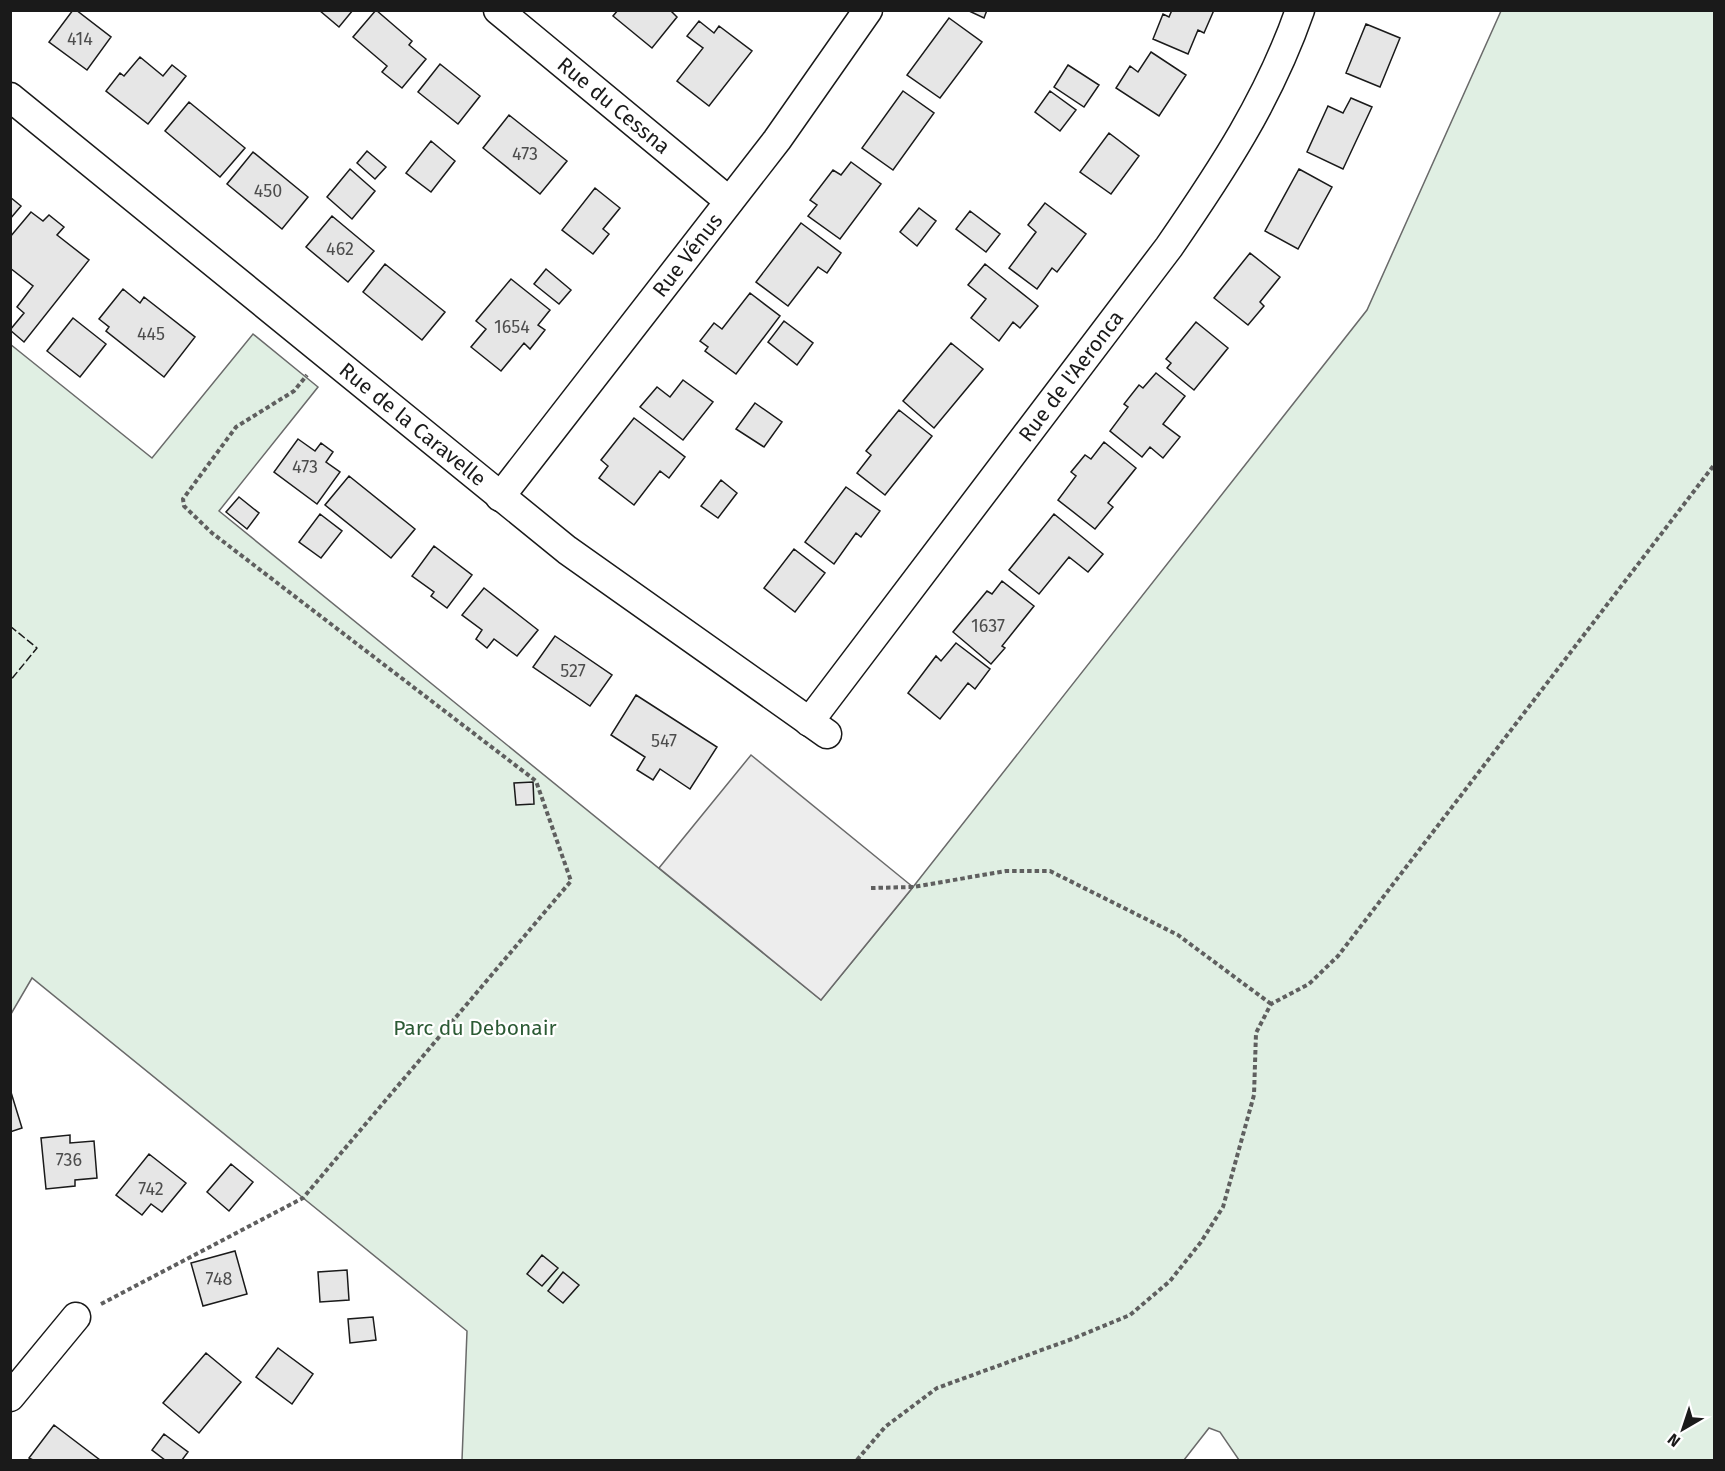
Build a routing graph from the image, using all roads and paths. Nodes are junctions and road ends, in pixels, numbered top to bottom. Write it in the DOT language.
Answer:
graph roads {
  1 [pos="498,10"];
  2 [pos="868,10"];
  3 [pos="1300,10"];
  4 [pos="10,97"];
  5 [pos="729,201"];
  6 [pos="325,354"];
  7 [pos="1714,465"];
  8 [pos="500,497"];
  9 [pos="818,728"];
  10 [pos="871,888"];
  11 [pos="1271,1004"];
  12 [pos="76,1317"];
  13 [pos="10,1397"];
  14 [pos="857,1461"];
  1 -- 5 [label="street, Rue du Cessna"];
  2 -- 5 [label="street, Rue Vénus"];
  3 -- 9 [label="street, Rue de l'Aeronca"];
  4 -- 6 [label="street, Rue de la Caravelle"];
  5 -- 8 [label="street, Rue Vénus"];
  6 -- 8 [label="street, Rue de la Caravelle"];
  6 -- 12 [label="path"];
  7 -- 11 [label="path"];
  8 -- 9 [label="street, Rue de la Caravelle"];
  10 -- 11 [label="path"];
  11 -- 14 [label="path"];
  12 -- 13 [label="street"];
}
